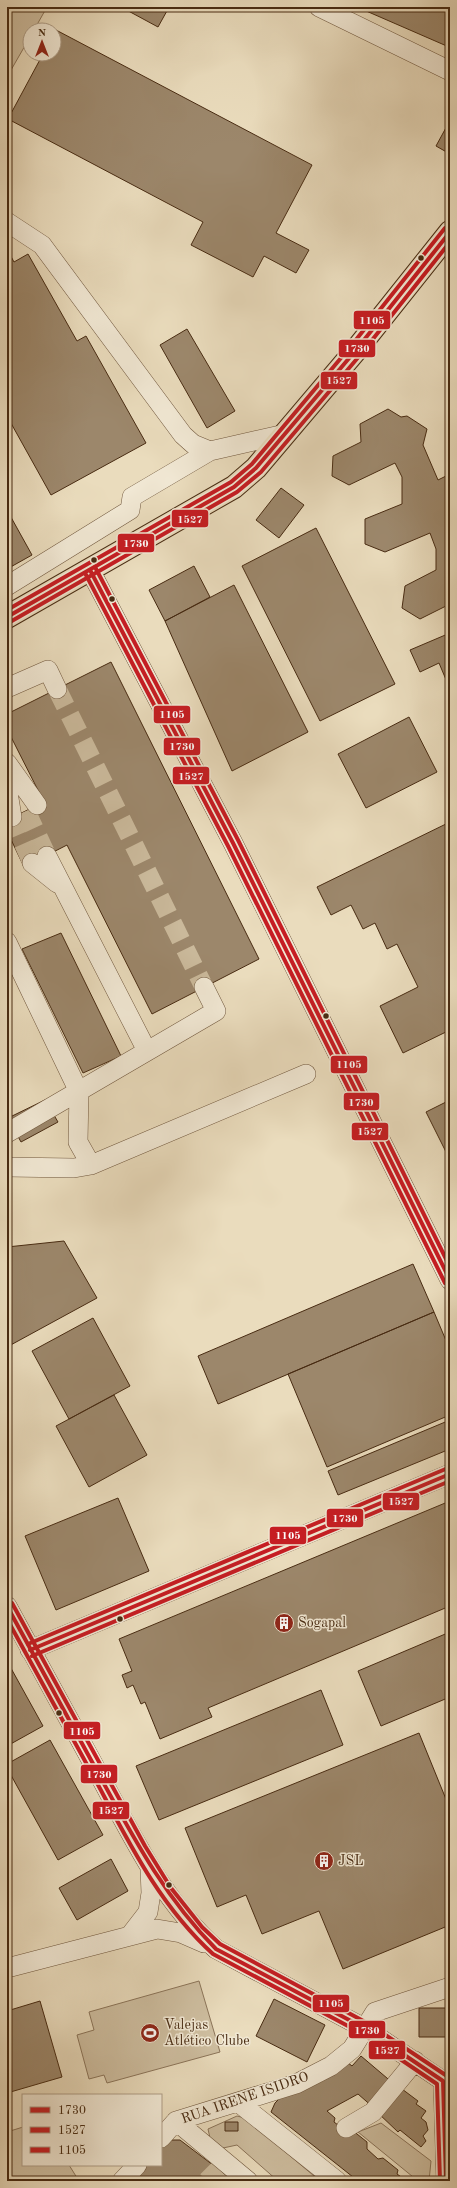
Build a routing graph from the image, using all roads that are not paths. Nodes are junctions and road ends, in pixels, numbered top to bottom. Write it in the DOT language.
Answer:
graph roads {
  1 [pos="319,7"];
  2 [pos="450,71"];
  3 [pos="7,222"];
  4 [pos="450,232"];
  5 [pos="285,434"];
  6 [pos="210,451"];
  7 [pos="90,570"];
  8 [pos="7,586"];
  9 [pos="7,617"];
  10 [pos="7,688"];
  11 [pos="57,689"];
  12 [pos="7,763"];
  13 [pos="7,768"];
  14 [pos="7,786"];
  15 [pos="25,811"];
  16 [pos="61,886"];
  17 [pos="7,942"];
  18 [pos="204,988"];
  19 [pos="147,1051"];
  20 [pos="306,1074"];
  21 [pos="79,1092"];
  22 [pos="7,1133"];
  23 [pos="91,1166"];
  24 [pos="7,1167"];
  25 [pos="450,1280"];
  26 [pos="450,1474"];
  27 [pos="7,1606"];
  28 [pos="30,1650"];
  29 [pos="150,1868"];
  30 [pos="131,1934"];
  31 [pos="216,1949"];
  32 [pos="7,1968"];
  33 [pos="450,1987"];
  34 [pos="366,2029"];
  35 [pos="416,2061"];
  36 [pos="446,2080"];
  37 [pos="239,2103"];
  38 [pos="176,2121"];
  39 [pos="346,2128"];
  40 [pos="162,2137"];
  41 [pos="136,2166"];
  42 [pos="122,2181"];
  43 [pos="248,2181"];
  44 [pos="337,2181"];
  45 [pos="446,2181"];
  1 -- 2 [label="street"];
  3 -- 6 [label="street"];
  4 -- 5 [label="main road"];
  5 -- 6 [label="street"];
  5 -- 7 [label="main road"];
  6 -- 8 [label="street"];
  7 -- 9 [label="main road"];
  7 -- 25 [label="street"];
  10 -- 11 [label="street"];
  12 -- 15 [label="street"];
  13 -- 15 [label="street"];
  14 -- 15 [label="street"];
  16 -- 16 [label="street"];
  16 -- 19 [label="street"];
  17 -- 21 [label="street"];
  18 -- 19 [label="street"];
  19 -- 21 [label="street"];
  20 -- 23 [label="street"];
  21 -- 22 [label="street"];
  21 -- 23 [label="street"];
  23 -- 24 [label="street"];
  26 -- 28 [label="street"];
  27 -- 28 [label="street"];
  28 -- 29 [label="street"];
  29 -- 30 [label="street"];
  29 -- 31 [label="street"];
  30 -- 31 [label="street"];
  30 -- 32 [label="street"];
  31 -- 34 [label="street"];
  33 -- 34 [label="street, RUA IRENE ISIDRO"];
  34 -- 35 [label="street"];
  34 -- 37 [label="street, RUA IRENE ISIDRO"];
  35 -- 36 [label="street"];
  35 -- 39 [label="street"];
  36 -- 45 [label="street"];
  37 -- 38 [label="street, RUA IRENE ISIDRO"];
  37 -- 44 [label="street"];
  38 -- 40 [label="street, RUA IRENE ISIDRO"];
  38 -- 43 [label="street"];
  41 -- 42 [label="street"];
}
